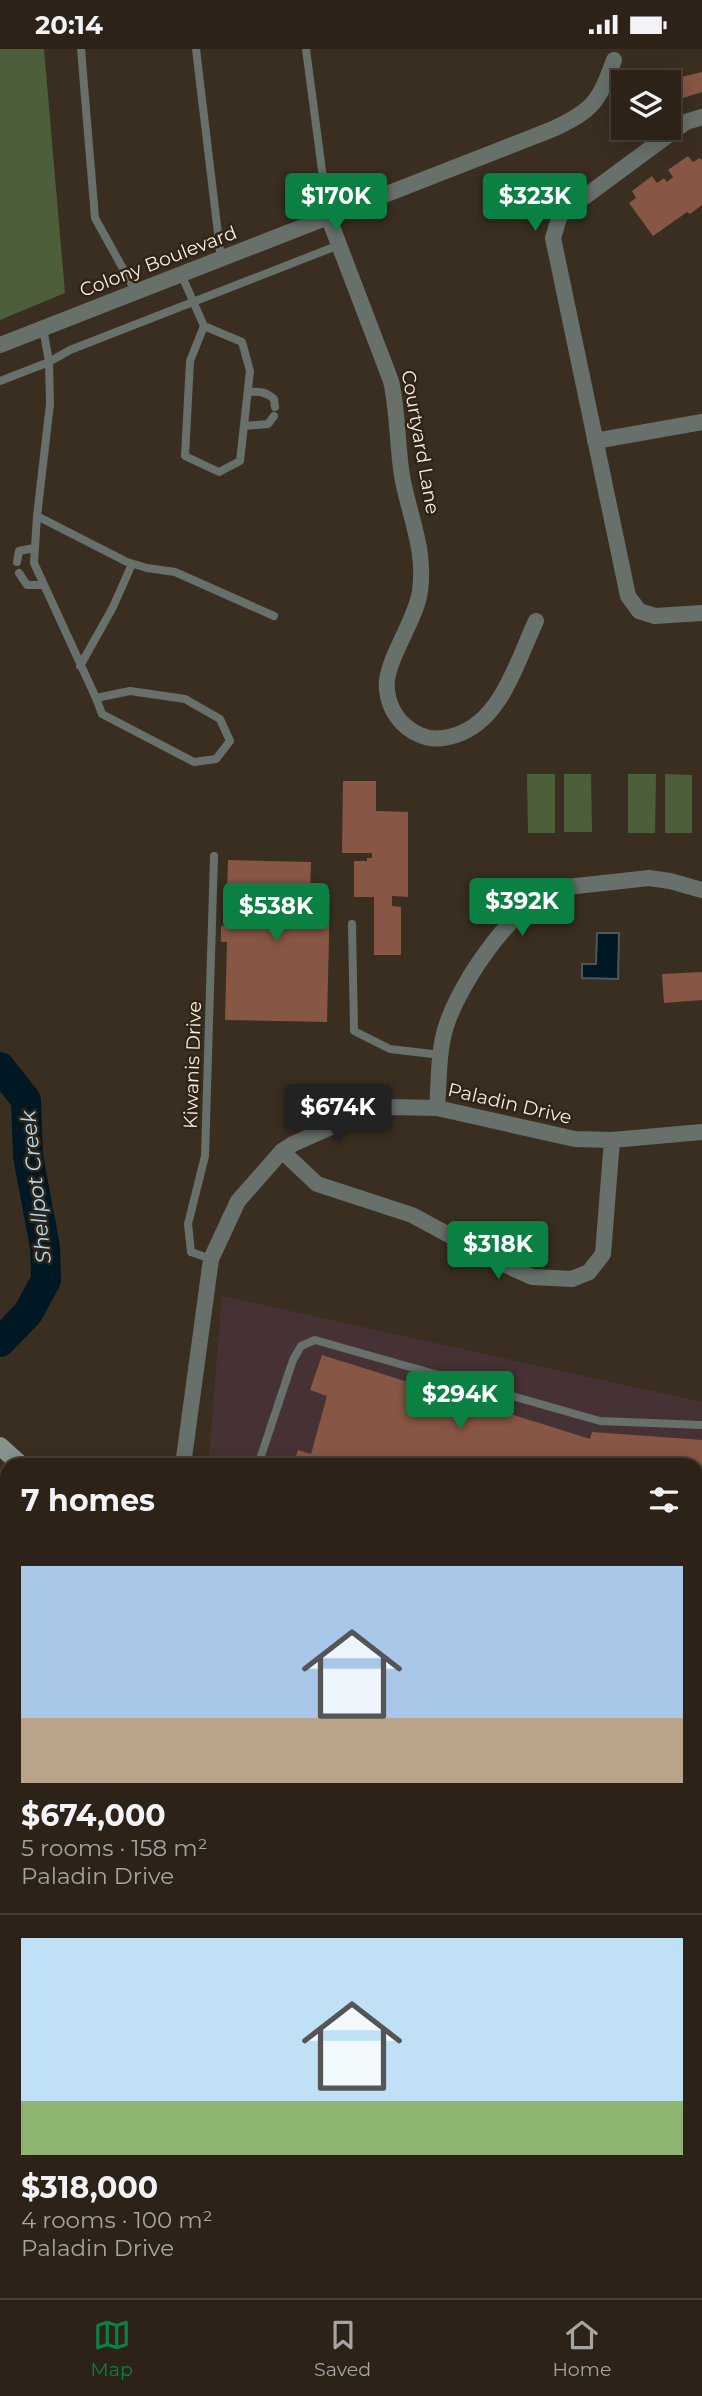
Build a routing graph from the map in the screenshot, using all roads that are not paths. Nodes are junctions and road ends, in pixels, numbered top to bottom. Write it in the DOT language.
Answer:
graph roads {
  1 [pos="81,49"];
  2 [pos="196,49"];
  3 [pos="306,49"];
  4 [pos="614,59"];
  5 [pos="702,117"];
  6 [pos="328,216"];
  7 [pos="340,245"];
  8 [pos="221,258"];
  9 [pos="181,274"];
  10 [pos="136,292"];
  11 [pos="193,301"];
  12 [pos="204,326"];
  13 [pos="43,328"];
  14 [pos="0,345"];
  15 [pos="48,362"];
  16 [pos="0,381"];
  17 [pos="248,392"];
  18 [pos="702,422"];
  19 [pos="244,426"];
  20 [pos="596,441"];
  21 [pos="37,516"];
  22 [pos="34,548"];
  23 [pos="18,562"];
  24 [pos="132,564"];
  25 [pos="19,573"];
  26 [pos="44,585"];
  27 [pos="702,613"];
  28 [pos="274,616"];
  29 [pos="536,621"];
  30 [pos="80,666"];
  31 [pos="96,698"];
  32 [pos="214,856"];
  33 [pos="702,890"];
  34 [pos="352,924"];
  35 [pos="441,1055"];
  36 [pos="437,1108"];
  37 [pos="702,1132"];
  38 [pos="612,1140"];
  39 [pos="282,1151"];
  40 [pos="211,1259"];
  41 [pos="702,1425"];
  42 [pos="0,1446"];
  43 [pos="13,1458"];
  44 [pos="184,1458"];
  45 [pos="260,1458"];
  1 -- 10 [label="lane"];
  2 -- 8 [label="lane"];
  3 -- 6 [label="lane"];
  4 -- 6 [label="street, Colony Boulevard"];
  5 -- 20 [label="street"];
  6 -- 7 [label="street, Courtyard Lane"];
  6 -- 8 [label="street, Colony Boulevard"];
  7 -- 11 [label="lane"];
  7 -- 29 [label="street, Courtyard Lane"];
  8 -- 9 [label="street, Colony Boulevard"];
  9 -- 10 [label="street, Colony Boulevard"];
  9 -- 11 [label="lane"];
  10 -- 13 [label="street, Colony Boulevard"];
  11 -- 12 [label="lane"];
  11 -- 15 [label="lane"];
  12 -- 17 [label="lane"];
  12 -- 19 [label="lane"];
  13 -- 14 [label="street, Colony Boulevard"];
  13 -- 15 [label="lane"];
  15 -- 16 [label="lane"];
  15 -- 21 [label="lane"];
  17 -- 19 [label="lane"];
  17 -- 19 [label="lane"];
  18 -- 20 [label="street"];
  20 -- 27 [label="street"];
  21 -- 22 [label="lane"];
  21 -- 24 [label="lane"];
  22 -- 23 [label="lane"];
  22 -- 26 [label="lane"];
  24 -- 28 [label="lane"];
  24 -- 30 [label="lane"];
  25 -- 26 [label="lane"];
  26 -- 30 [label="lane"];
  30 -- 31 [label="lane"];
  31 -- 31 [label="lane"];
  32 -- 40 [label="lane, Kiwanis Drive"];
  33 -- 35 [label="street"];
  34 -- 35 [label="lane, Paladin Drive"];
  35 -- 36 [label="street"];
  36 -- 38 [label="street, Paladin Drive"];
  36 -- 39 [label="street, Paladin Drive"];
  37 -- 38 [label="street, Paladin Drive"];
  38 -- 39 [label="street"];
  39 -- 40 [label="street, Paladin Drive"];
  40 -- 44 [label="street, Paladin Drive"];
  41 -- 45 [label="lane"];
  42 -- 43 [label="street"];
}
